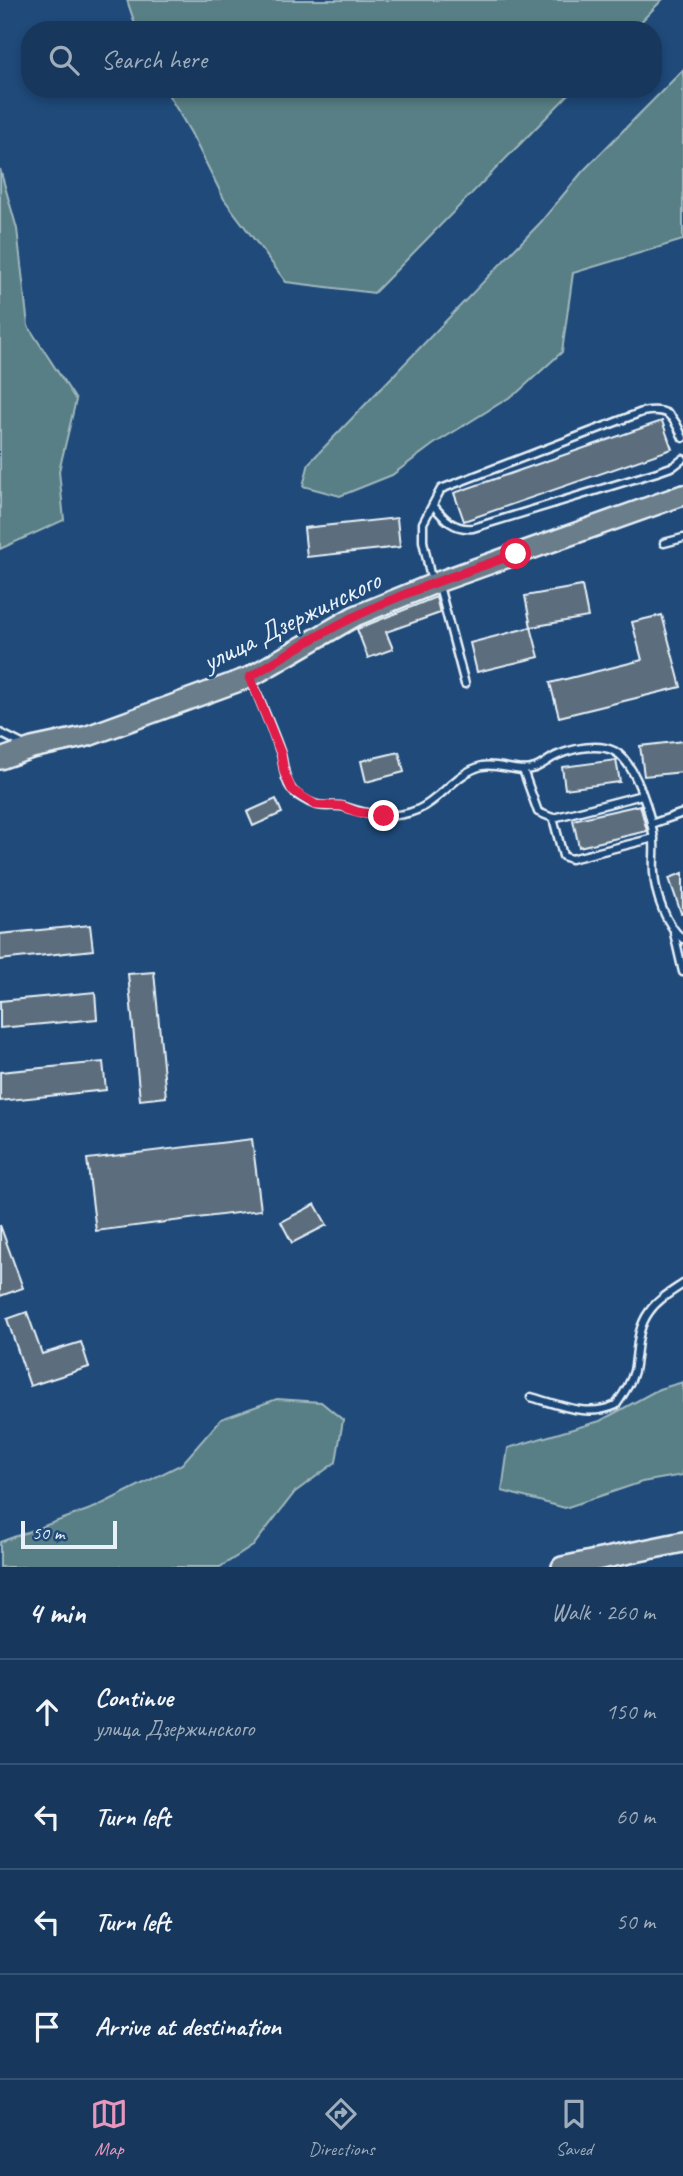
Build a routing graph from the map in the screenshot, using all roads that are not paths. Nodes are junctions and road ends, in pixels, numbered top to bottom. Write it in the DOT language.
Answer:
graph roads {
  1 [pos="683,438"];
  2 [pos="683,459"];
  3 [pos="683,495"];
  4 [pos="433,505"];
  5 [pos="683,538"];
  6 [pos="664,543"];
  7 [pos="438,582"];
  8 [pos="250,677"];
  9 [pos="465,684"];
  10 [pos="0,733"];
  11 [pos="32,748"];
  12 [pos="0,759"];
  13 [pos="523,770"];
  14 [pos="642,795"];
  15 [pos="683,813"];
  16 [pos="553,818"];
  17 [pos="650,824"];
  18 [pos="654,838"];
  19 [pos="674,932"];
  20 [pos="683,939"];
  21 [pos="683,972"];
  22 [pos="683,1284"];
  23 [pos="531,1397"];
  24 [pos="683,1542"];
  25 [pos="562,1567"];
  1 -- 4 [label="lane"];
  2 -- 4 [label="lane"];
  3 -- 7 [label="main road, улица Дзержинского"];
  4 -- 7 [label="lane"];
  5 -- 6 [label="lane"];
  7 -- 8 [label="main road, улица Дзержинского"];
  7 -- 9 [label="lane"];
  8 -- 11 [label="main road, улица Дзержинского"];
  8 -- 13 [label="lane"];
  10 -- 11 [label="lane"];
  11 -- 12 [label="main road, улица Дзержинского"];
  13 -- 14 [label="lane"];
  13 -- 16 [label="lane"];
  14 -- 16 [label="lane"];
  14 -- 17 [label="lane"];
  15 -- 17 [label="lane"];
  16 -- 18 [label="lane"];
  17 -- 18 [label="lane"];
  18 -- 19 [label="lane"];
  19 -- 20 [label="lane"];
  19 -- 21 [label="lane"];
  22 -- 23 [label="lane"];
  24 -- 25 [label="main road"];
}
